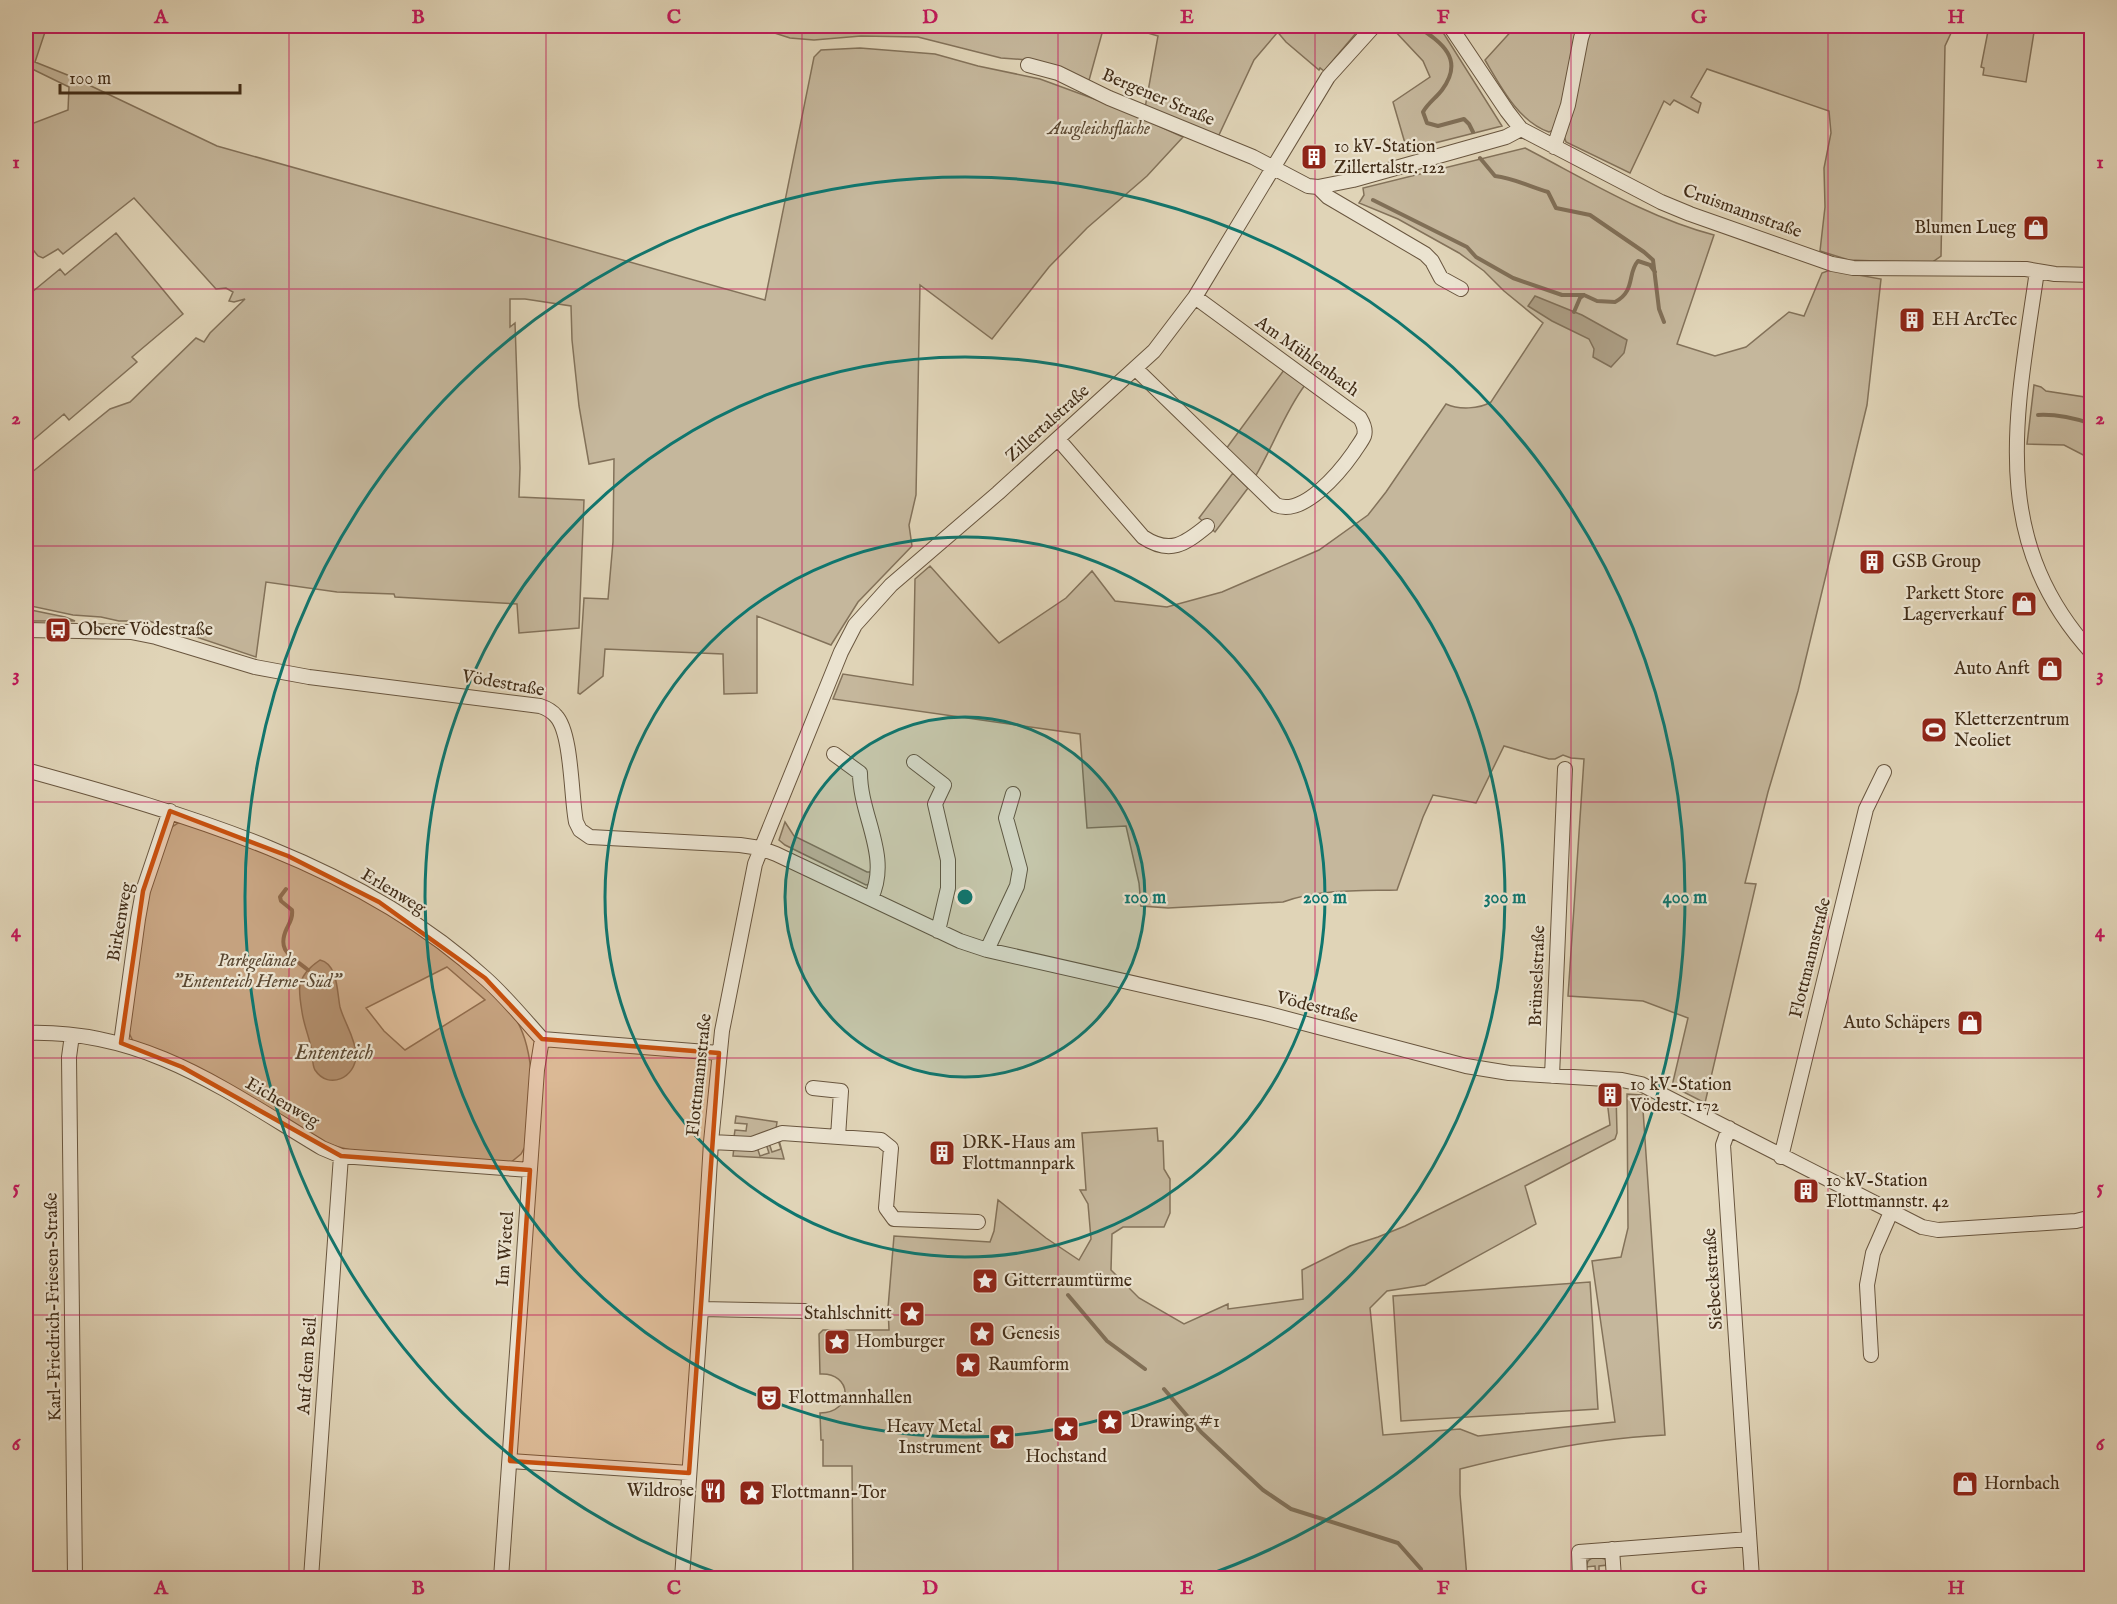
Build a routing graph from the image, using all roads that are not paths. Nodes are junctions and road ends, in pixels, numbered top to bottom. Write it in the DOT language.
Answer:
graph roads {
  1 [pos="1374,26"];
  2 [pos="1450,26"];
  3 [pos="1585,26"];
  4 [pos="1028,65"];
  5 [pos="1521,129"];
  6 [pos="1554,147"];
  7 [pos="1273,167"];
  8 [pos="1318,187"];
  9 [pos="2037,271"];
  10 [pos="2091,275"];
  11 [pos="1461,290"];
  12 [pos="1195,297"];
  13 [pos="1136,369"];
  14 [pos="1058,439"];
  15 [pos="1207,526"];
  16 [pos="26,630"];
  17 [pos="2091,652"];
  18 [pos="834,754"];
  19 [pos="914,762"];
  20 [pos="1565,769"];
  21 [pos="26,770"];
  22 [pos="1884,772"];
  23 [pos="1013,794"];
  24 [pos="170,811"];
  25 [pos="760,848"];
  26 [pos="871,898"];
  27 [pos="938,931"];
  28 [pos="987,950"];
  29 [pos="26,1033"];
  30 [pos="72,1035"];
  31 [pos="542,1040"];
  32 [pos="121,1043"];
  33 [pos="719,1053"];
  34 [pos="1552,1076"];
  35 [pos="813,1088"];
  36 [pos="1729,1128"];
  37 [pos="838,1137"];
  38 [pos="711,1142"];
  39 [pos="340,1156"];
  40 [pos="1781,1157"];
  41 [pos="530,1170"];
  42 [pos="1891,1212"];
  43 [pos="2091,1217"];
  44 [pos="978,1221"];
  45 [pos="701,1309"];
  46 [pos="805,1311"];
  47 [pos="1871,1355"];
  48 [pos="510,1461"];
  49 [pos="689,1473"];
  50 [pos="1749,1539"];
  51 [pos="1612,1549"];
  52 [pos="75,1578"];
  53 [pos="311,1578"];
  54 [pos="501,1578"];
  55 [pos="682,1578"];
  56 [pos="1581,1578"];
  57 [pos="1614,1578"];
  58 [pos="1752,1578"];
  1 -- 7 [label="street, Zillertalstraße"];
  2 -- 5 [label="street, Cruismannstraße"];
  3 -- 6 [label="street"];
  4 -- 7 [label="street, Bergener Straße"];
  5 -- 6 [label="street, Cruismannstraße"];
  5 -- 8 [label="street"];
  6 -- 9 [label="street, Cruismannstraße"];
  7 -- 8 [label="street"];
  7 -- 12 [label="street, Zillertalstraße"];
  8 -- 11 [label="street"];
  9 -- 10 [label="street, Cruismannstraße"];
  9 -- 17 [label="street"];
  12 -- 13 [label="street, Zillertalstraße"];
  12 -- 13 [label="street, Am Mühlenbach"];
  13 -- 14 [label="street, Zillertalstraße"];
  14 -- 15 [label="street"];
  14 -- 25 [label="street, Zillertalstraße"];
  16 -- 25 [label="street, Vödestraße"];
  18 -- 26 [label="street"];
  19 -- 27 [label="street"];
  20 -- 34 [label="street, Brünselstraße"];
  21 -- 24 [label="street, Erlenweg"];
  22 -- 40 [label="street, Flottmannstraße"];
  23 -- 28 [label="street"];
  24 -- 31 [label="street, Erlenweg"];
  24 -- 32 [label="street, Birkenweg"];
  25 -- 26 [label="street, Vödestraße"];
  25 -- 33 [label="street, Flottmannstraße"];
  26 -- 27 [label="street, Vödestraße"];
  27 -- 28 [label="street, Vödestraße"];
  28 -- 34 [label="street, Vödestraße"];
  29 -- 30 [label="street, Eichenweg"];
  30 -- 32 [label="street, Eichenweg"];
  30 -- 52 [label="street, Karl-Friedrich-Friesen-Straße"];
  31 -- 33 [label="street"];
  31 -- 41 [label="street, Im Wietel"];
  32 -- 39 [label="street, Eichenweg"];
  33 -- 38 [label="street, Flottmannstraße"];
  34 -- 36 [label="street, Vödestraße"];
  35 -- 37 [label="street"];
  36 -- 40 [label="street"];
  36 -- 50 [label="street, Siebeckstraße"];
  37 -- 38 [label="street"];
  37 -- 44 [label="street"];
  38 -- 45 [label="street, Flottmannstraße"];
  39 -- 41 [label="street, Eichenweg"];
  39 -- 53 [label="street, Auf dem Beil"];
  40 -- 42 [label="street"];
  41 -- 48 [label="street, Im Wietel"];
  42 -- 43 [label="street"];
  42 -- 47 [label="street"];
  45 -- 46 [label="street"];
  45 -- 49 [label="street, Flottmannstraße"];
  48 -- 49 [label="street"];
  48 -- 54 [label="street, Im Wietel"];
  49 -- 55 [label="street, Flottmannstraße"];
  50 -- 51 [label="street"];
  50 -- 58 [label="street, Siebeckstraße"];
  51 -- 56 [label="street"];
  51 -- 57 [label="street"];
}
